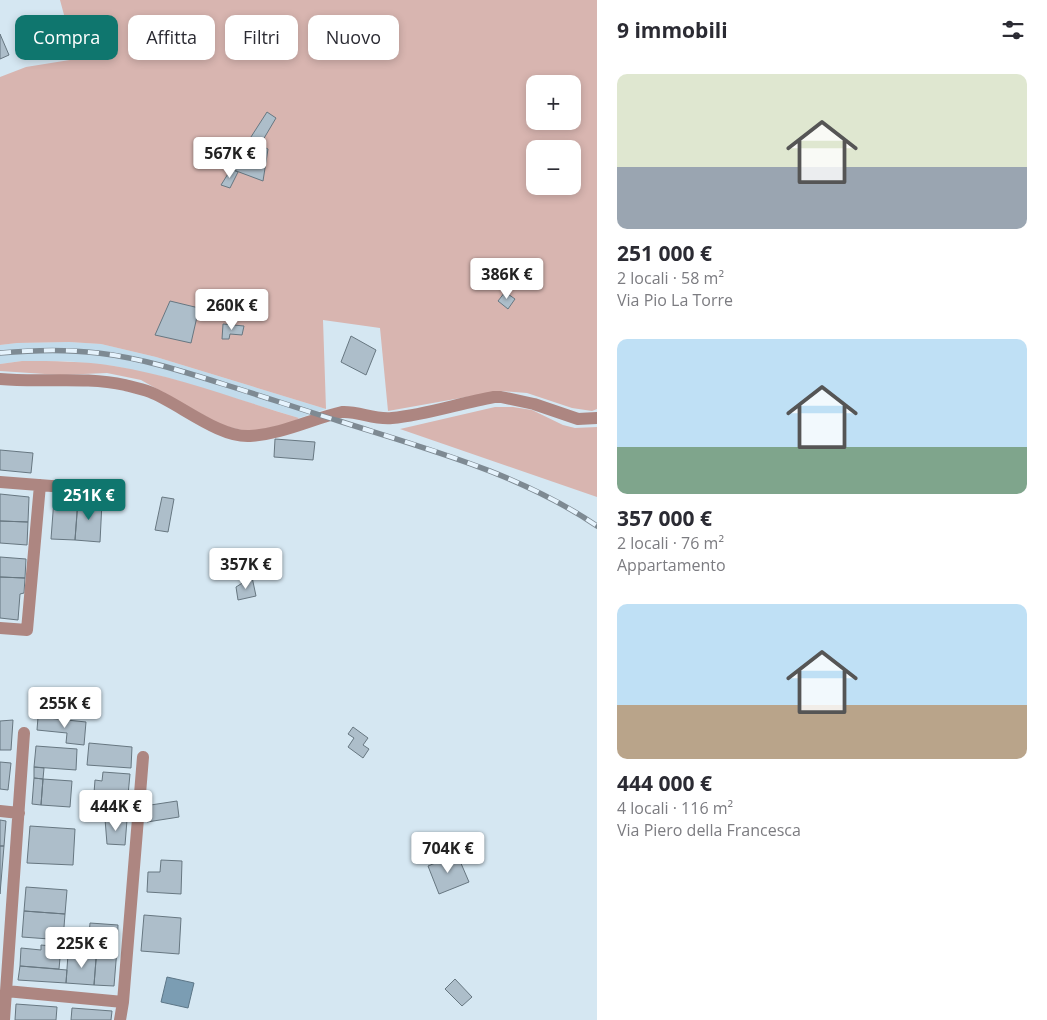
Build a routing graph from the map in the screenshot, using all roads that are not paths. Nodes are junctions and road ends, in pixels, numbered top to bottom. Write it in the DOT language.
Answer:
graph roads {
  1 [pos="0,379"];
  2 [pos="597,418"];
  3 [pos="0,482"];
  4 [pos="40,485"];
  5 [pos="103,490"];
  6 [pos="0,628"];
  7 [pos="24,733"];
  8 [pos="143,757"];
  9 [pos="0,811"];
  10 [pos="19,813"];
  11 [pos="6,991"];
  12 [pos="123,1002"];
  13 [pos="4,1020"];
  14 [pos="120,1020"];
  1 -- 2 [label="street"];
  3 -- 4 [label="street"];
  4 -- 5 [label="street"];
  4 -- 6 [label="street"];
  7 -- 10 [label="street"];
  8 -- 12 [label="street"];
  9 -- 10 [label="street"];
  10 -- 11 [label="street"];
  11 -- 12 [label="street"];
  11 -- 13 [label="street"];
  12 -- 14 [label="street"];
}
